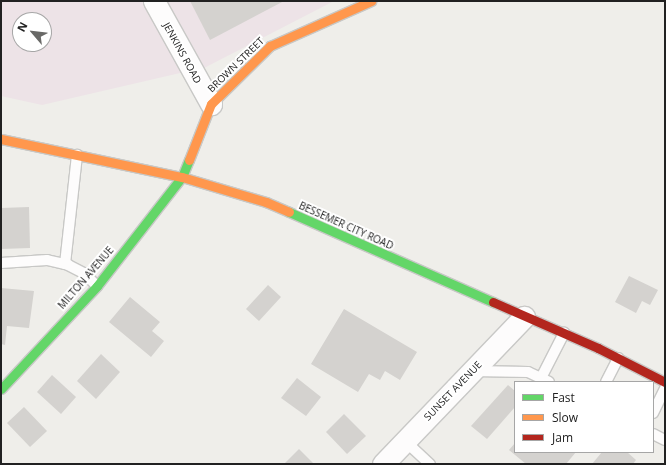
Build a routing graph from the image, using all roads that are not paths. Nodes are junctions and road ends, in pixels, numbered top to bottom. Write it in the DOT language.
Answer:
graph roads {
  1 [pos="154,1"];
  2 [pos="368,1"];
  3 [pos="211,104"];
  4 [pos="1,139"];
  5 [pos="77,154"];
  6 [pos="182,177"];
  7 [pos="1,263"];
  8 [pos="65,264"];
  9 [pos="97,286"];
  10 [pos="524,317"];
  11 [pos="564,333"];
  12 [pos="618,358"];
  13 [pos="472,371"];
  14 [pos="545,380"];
  15 [pos="606,381"];
  16 [pos="665,382"];
  17 [pos="665,388"];
  18 [pos="1,389"];
  19 [pos="654,411"];
  20 [pos="654,434"];
  21 [pos="665,440"];
  22 [pos="405,441"];
  23 [pos="383,464"];
  24 [pos="430,464"];
  1 -- 3 [label="street, JENKINS ROAD"];
  2 -- 3 [label="main road, BROWN STREET"];
  3 -- 6 [label="main road, BROWN STREET"];
  4 -- 5 [label="main road, BESSEMER CITY ROAD"];
  5 -- 6 [label="main road, BESSEMER CITY ROAD"];
  5 -- 8 [label="lane"];
  6 -- 9 [label="main road, MILTON AVENUE"];
  6 -- 10 [label="main road, BESSEMER CITY ROAD"];
  7 -- 8 [label="lane"];
  8 -- 9 [label="lane"];
  9 -- 18 [label="main road, MILTON AVENUE"];
  10 -- 11 [label="main road, BESSEMER CITY ROAD"];
  10 -- 13 [label="street, SUNSET AVENUE"];
  11 -- 12 [label="main road, BESSEMER CITY ROAD"];
  11 -- 14 [label="lane"];
  12 -- 15 [label="lane"];
  12 -- 16 [label="main road, BESSEMER CITY ROAD"];
  13 -- 14 [label="lane"];
  13 -- 22 [label="street, SUNSET AVENUE"];
  17 -- 19 [label="lane"];
  20 -- 21 [label="lane"];
  22 -- 23 [label="street, SUNSET AVENUE"];
  22 -- 24 [label="lane"];
}
